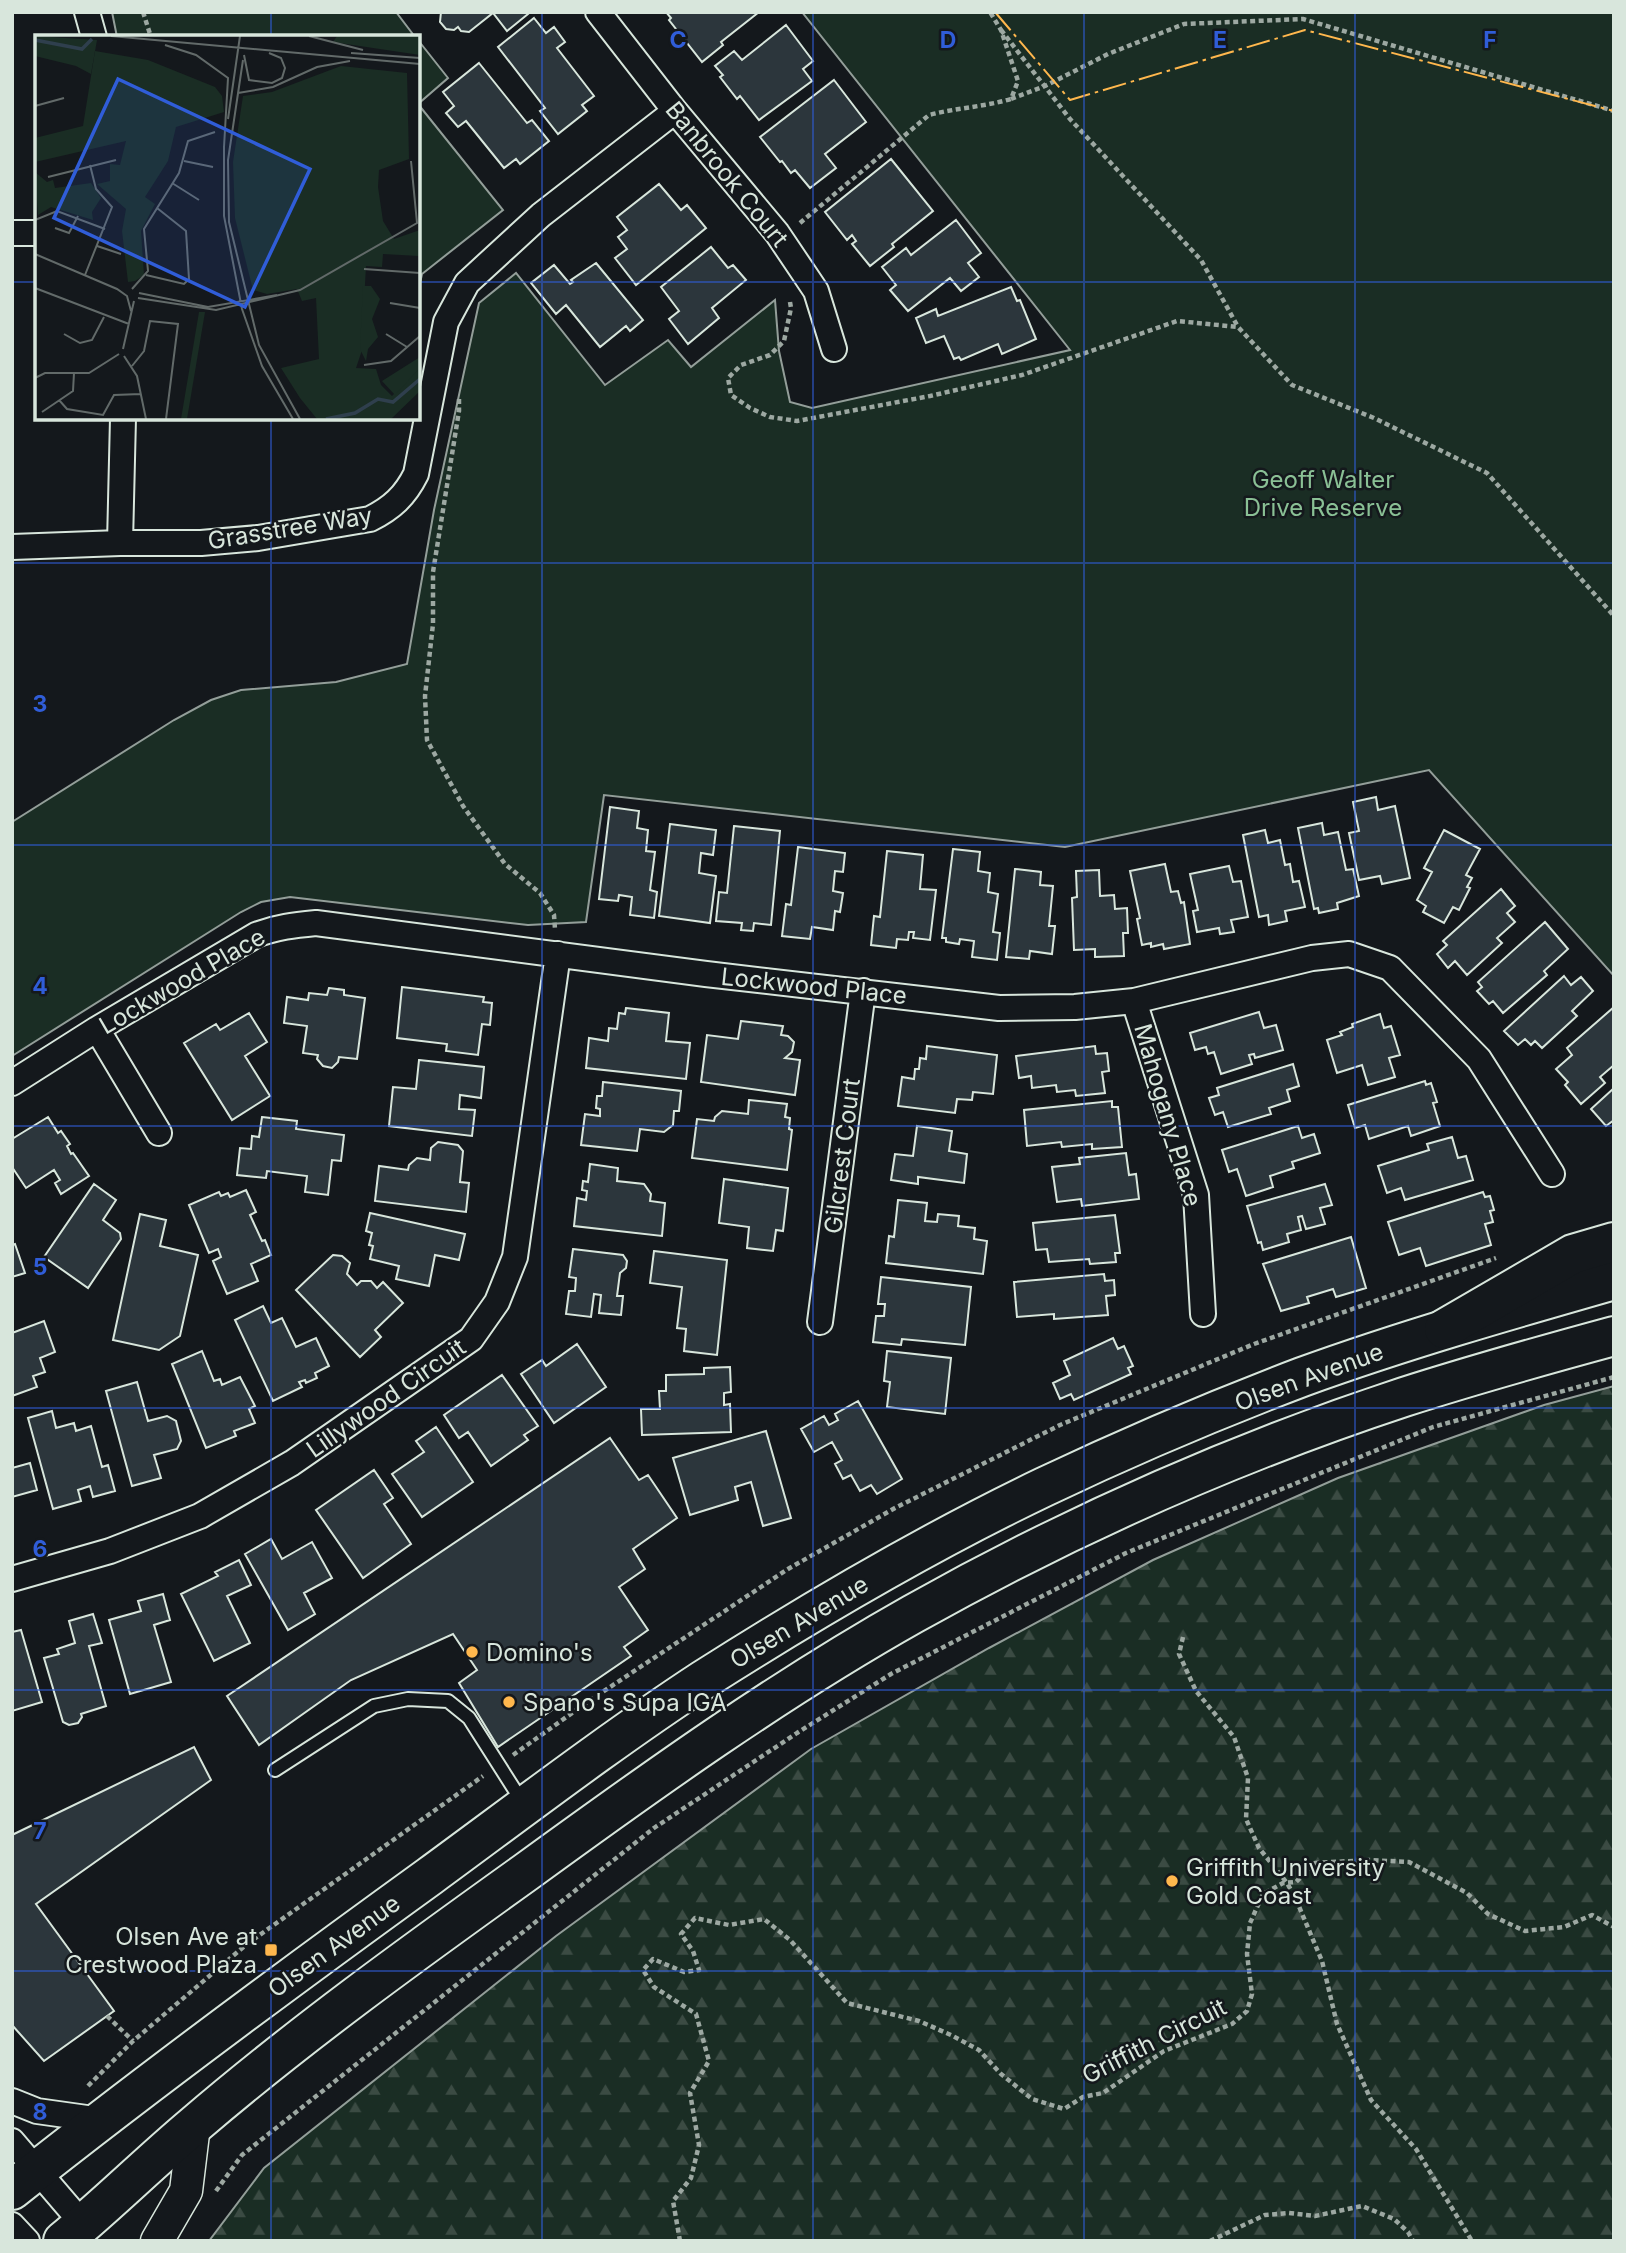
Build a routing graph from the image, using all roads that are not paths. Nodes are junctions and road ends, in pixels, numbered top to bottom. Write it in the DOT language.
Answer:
graph roads {
  1 [pos="87,12"];
  2 [pos="598,12"];
  3 [pos="93,35"];
  4 [pos="675,111"];
  5 [pos="12,233"];
  6 [pos="35,233"];
  7 [pos="834,349"];
  8 [pos="123,420"];
  9 [pos="120,543"];
  10 [pos="12,547"];
  11 [pos="558,954"];
  12 [pos="863,990"];
  13 [pos="1134,1001"];
  14 [pos="97,1029"];
  15 [pos="12,1083"];
  16 [pos="159,1133"];
  17 [pos="1552,1174"];
  18 [pos="1614,1242"];
  19 [pos="1614,1280"];
  20 [pos="1203,1314"];
  21 [pos="820,1322"];
  22 [pos="1444,1329"];
  23 [pos="1614,1336"];
  24 [pos="12,1579"];
  25 [pos="275,1770"];
  26 [pos="525,1806"];
  27 [pos="12,2101"];
  28 [pos="101,2120"];
  29 [pos="194,2125"];
  30 [pos="12,2141"];
  31 [pos="24,2180"];
  32 [pos="12,2225"];
  33 [pos="81,2235"];
  34 [pos="27,2241"];
  35 [pos="157,2241"];
  1 -- 3 [label="street"];
  2 -- 4 [label="street, Banbrook Court"];
  4 -- 7 [label="street, Banbrook Court"];
  4 -- 9 [label="street, Grasstree Way"];
  5 -- 6 [label="street"];
  8 -- 9 [label="street"];
  9 -- 10 [label="street, Grasstree Way"];
  11 -- 12 [label="street, Lockwood Place"];
  11 -- 14 [label="street, Lockwood Place"];
  11 -- 24 [label="street, Lillywood Circuit"];
  12 -- 13 [label="street, Lockwood Place"];
  12 -- 21 [label="street, Gilcrest Court"];
  13 -- 17 [label="street, Lockwood Place"];
  13 -- 20 [label="street, Mahogany Place"];
  14 -- 15 [label="street, Lockwood Place"];
  14 -- 16 [label="street"];
  18 -- 22 [label="main road"];
  19 -- 22 [label="main road, Olsen Avenue"];
  22 -- 26 [label="main road, Olsen Avenue"];
  23 -- 29 [label="main road, Olsen Avenue"];
  25 -- 26 [label="lane"];
  26 -- 28 [label="main road, Olsen Avenue"];
  27 -- 28 [label="street"];
  28 -- 31 [label="main road, Olsen Avenue"];
  29 -- 33 [label="main road, Olsen Avenue"];
  29 -- 35 [label="street"];
  30 -- 31 [label="street"];
  31 -- 33 [label="street"];
  32 -- 34 [label="street"];
}
